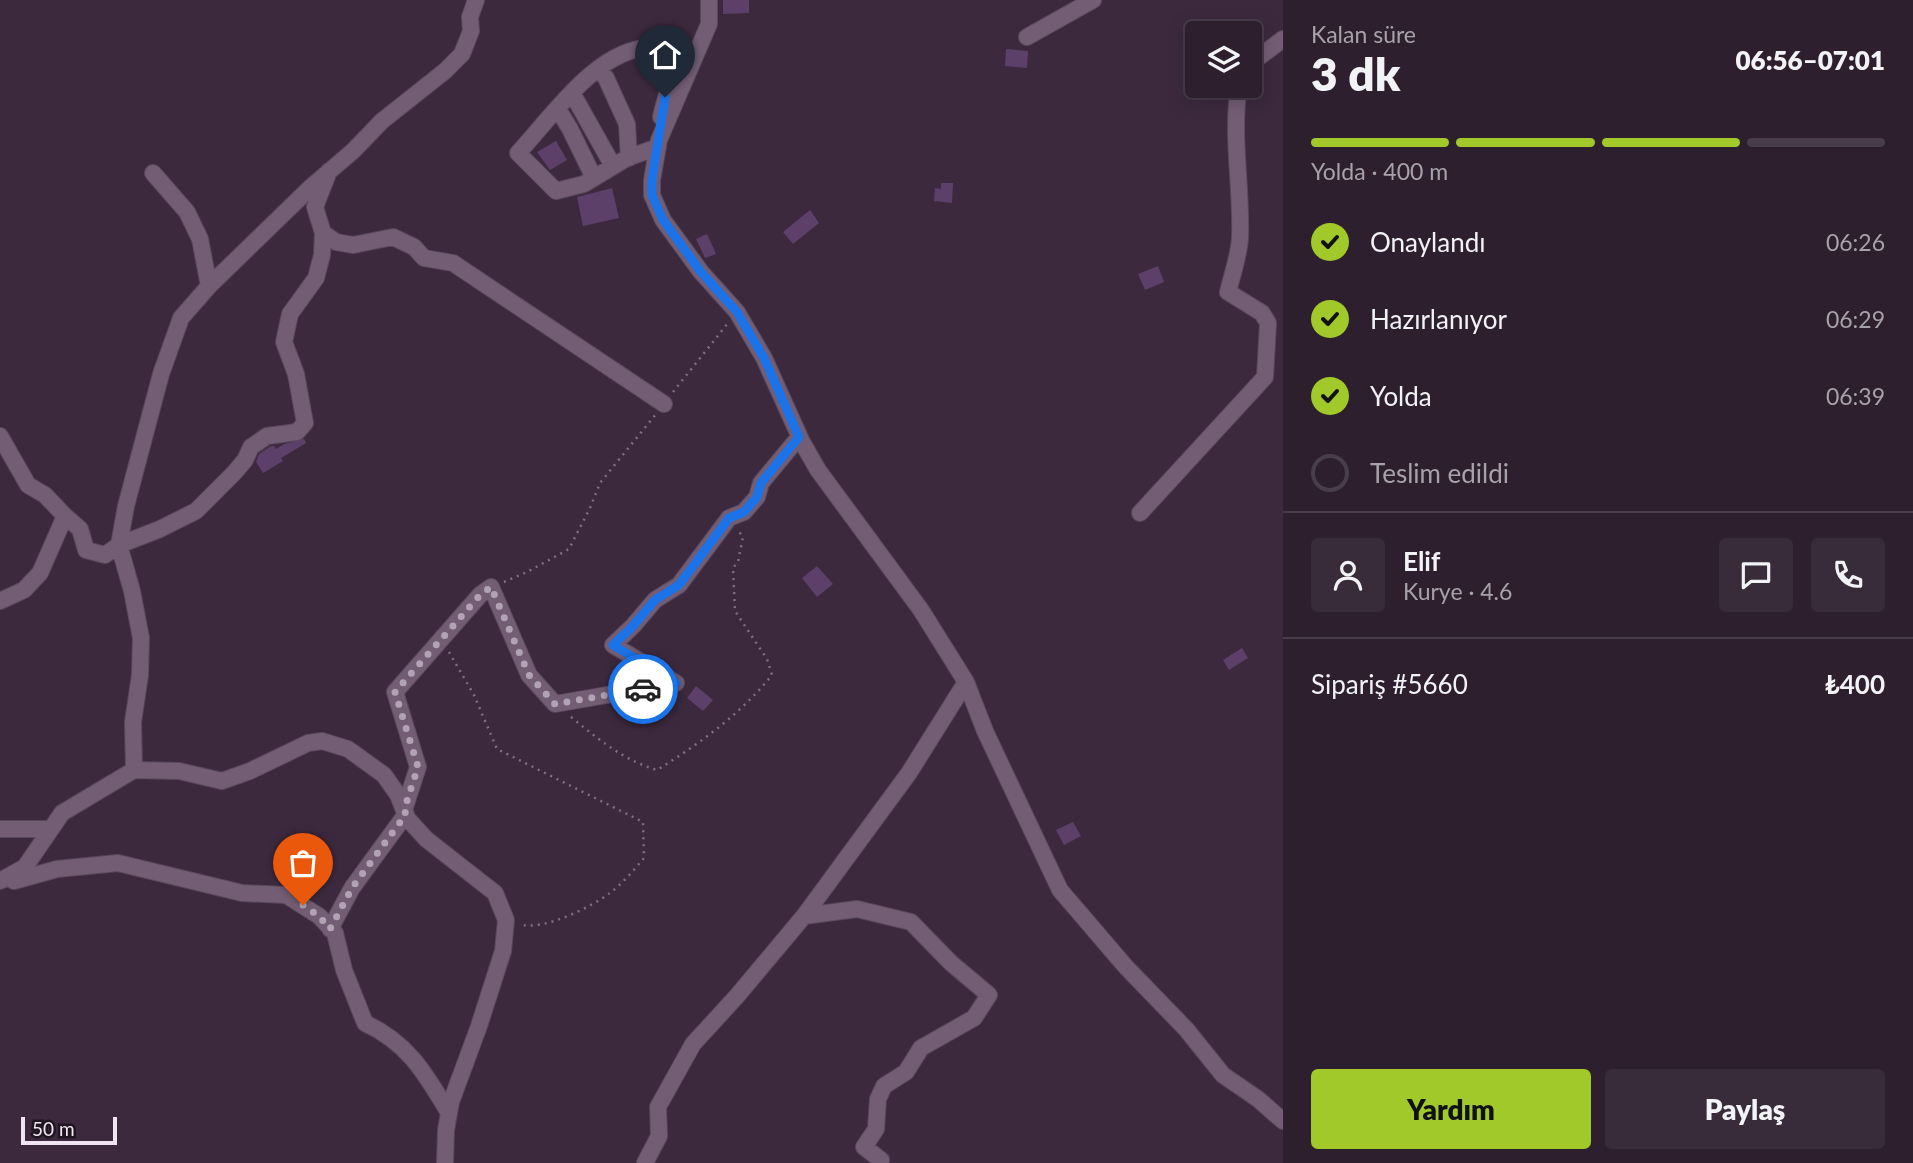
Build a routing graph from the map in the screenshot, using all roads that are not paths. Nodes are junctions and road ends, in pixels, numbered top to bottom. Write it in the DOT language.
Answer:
graph roads {
  1 [pos="476,0"];
  2 [pos="709,0"];
  3 [pos="1093,0"];
  4 [pos="1027,37"];
  5 [pos="1283,39"];
  6 [pos="1262,55"];
  7 [pos="598,69"];
  8 [pos="572,93"];
  9 [pos="1237,98"];
  10 [pos="558,109"];
  11 [pos="658,144"];
  12 [pos="629,158"];
  13 [pos="613,166"];
  14 [pos="329,171"];
  15 [pos="153,173"];
  16 [pos="594,178"];
  17 [pos="323,233"];
  18 [pos="209,286"];
  19 [pos="664,404"];
  20 [pos="0,436"];
  21 [pos="799,437"];
  22 [pos="1140,513"];
  23 [pos="65,516"];
  24 [pos="119,545"];
  25 [pos="0,601"];
  26 [pos="966,682"];
  27 [pos="134,770"];
  28 [pos="405,812"];
  29 [pos="0,829"];
  30 [pos="50,829"];
  31 [pos="0,884"];
  32 [pos="804,916"];
  33 [pos="330,929"];
  34 [pos="449,1113"];
  35 [pos="1283,1121"];
  36 [pos="445,1163"];
  37 [pos="645,1163"];
  38 [pos="880,1163"];
  1 -- 14 [label="street"];
  2 -- 11 [label="street"];
  3 -- 4 [label="street"];
  5 -- 6 [label="street"];
  7 -- 8 [label="street"];
  7 -- 11 [label="street"];
  7 -- 12 [label="street"];
  8 -- 10 [label="street"];
  8 -- 13 [label="street"];
  9 -- 22 [label="street"];
  10 -- 16 [label="street"];
  10 -- 16 [label="street"];
  11 -- 12 [label="street"];
  11 -- 21 [label="street"];
  12 -- 13 [label="street"];
  13 -- 16 [label="street"];
  14 -- 17 [label="street"];
  14 -- 18 [label="street"];
  15 -- 18 [label="street"];
  17 -- 19 [label="street"];
  17 -- 24 [label="street"];
  18 -- 24 [label="street"];
  20 -- 23 [label="street"];
  21 -- 26 [label="street"];
  21 -- 28 [label="street"];
  23 -- 24 [label="street"];
  23 -- 25 [label="street"];
  24 -- 27 [label="street"];
  26 -- 32 [label="street"];
  26 -- 35 [label="street"];
  27 -- 28 [label="street"];
  27 -- 30 [label="street"];
  28 -- 33 [label="street"];
  28 -- 34 [label="street"];
  29 -- 30 [label="street"];
  30 -- 31 [label="street"];
  31 -- 33 [label="street"];
  32 -- 37 [label="street"];
  32 -- 38 [label="street"];
  33 -- 34 [label="street"];
  34 -- 36 [label="street"];
}
